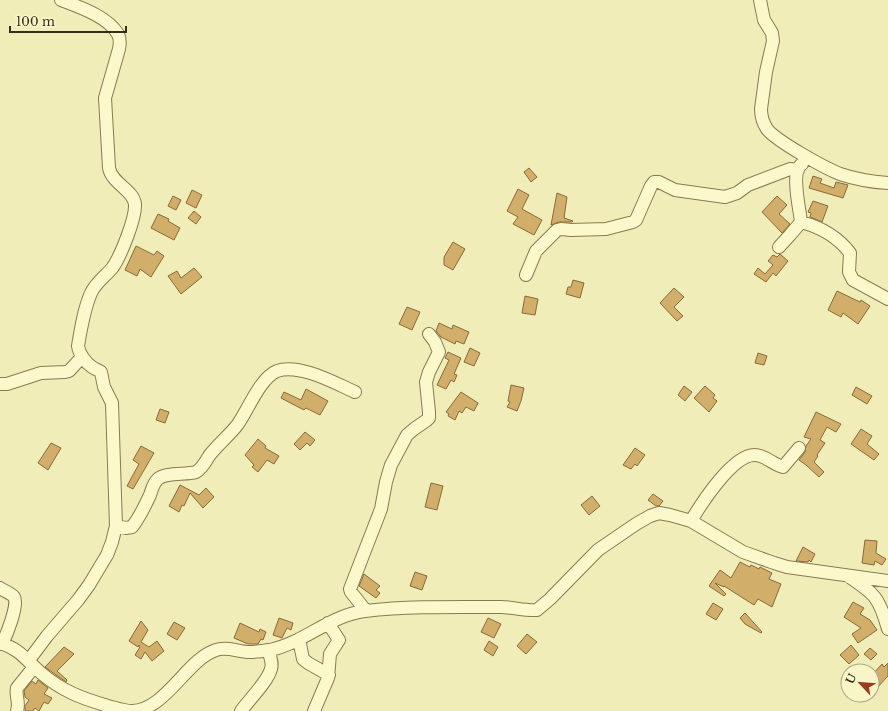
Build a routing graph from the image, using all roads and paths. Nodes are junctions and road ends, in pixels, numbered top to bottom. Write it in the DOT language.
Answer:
graph roads {
  1 [pos="61,0"];
  2 [pos="760,0"];
  3 [pos="815,162"];
  4 [pos="798,170"];
  5 [pos="888,183"];
  6 [pos="801,222"];
  7 [pos="779,247"];
  8 [pos="526,275"];
  9 [pos="888,299"];
  10 [pos="429,334"];
  11 [pos="82,357"];
  12 [pos="0,384"];
  13 [pos="355,392"];
  14 [pos="799,448"];
  15 [pos="691,520"];
  16 [pos="116,526"];
  17 [pos="847,575"];
  18 [pos="888,581"];
  19 [pos="0,588"];
  20 [pos="366,611"];
  21 [pos="328,624"];
  22 [pos="888,629"];
  23 [pos="300,639"];
  24 [pos="1,644"];
  25 [pos="268,650"];
  26 [pos="31,663"];
  27 [pos="329,675"];
  28 [pos="241,710"];
  29 [pos="16,711"];
  30 [pos="314,711"];
  1 -- 11 [label="street"];
  2 -- 3 [label="street"];
  3 -- 4 [label="street"];
  3 -- 5 [label="street"];
  4 -- 6 [label="street"];
  4 -- 8 [label="street"];
  6 -- 7 [label="street"];
  6 -- 9 [label="street"];
  10 -- 20 [label="street"];
  11 -- 12 [label="street"];
  11 -- 16 [label="street"];
  13 -- 16 [label="street"];
  14 -- 15 [label="street"];
  15 -- 17 [label="street"];
  15 -- 20 [label="street"];
  16 -- 26 [label="street"];
  17 -- 18 [label="street"];
  17 -- 22 [label="street"];
  19 -- 24 [label="street"];
  20 -- 21 [label="street"];
  21 -- 23 [label="street"];
  21 -- 27 [label="street"];
  23 -- 25 [label="street"];
  23 -- 27 [label="street"];
  24 -- 26 [label="street"];
  25 -- 26 [label="street"];
  25 -- 28 [label="street"];
  26 -- 29 [label="street"];
  27 -- 30 [label="street"];
}
